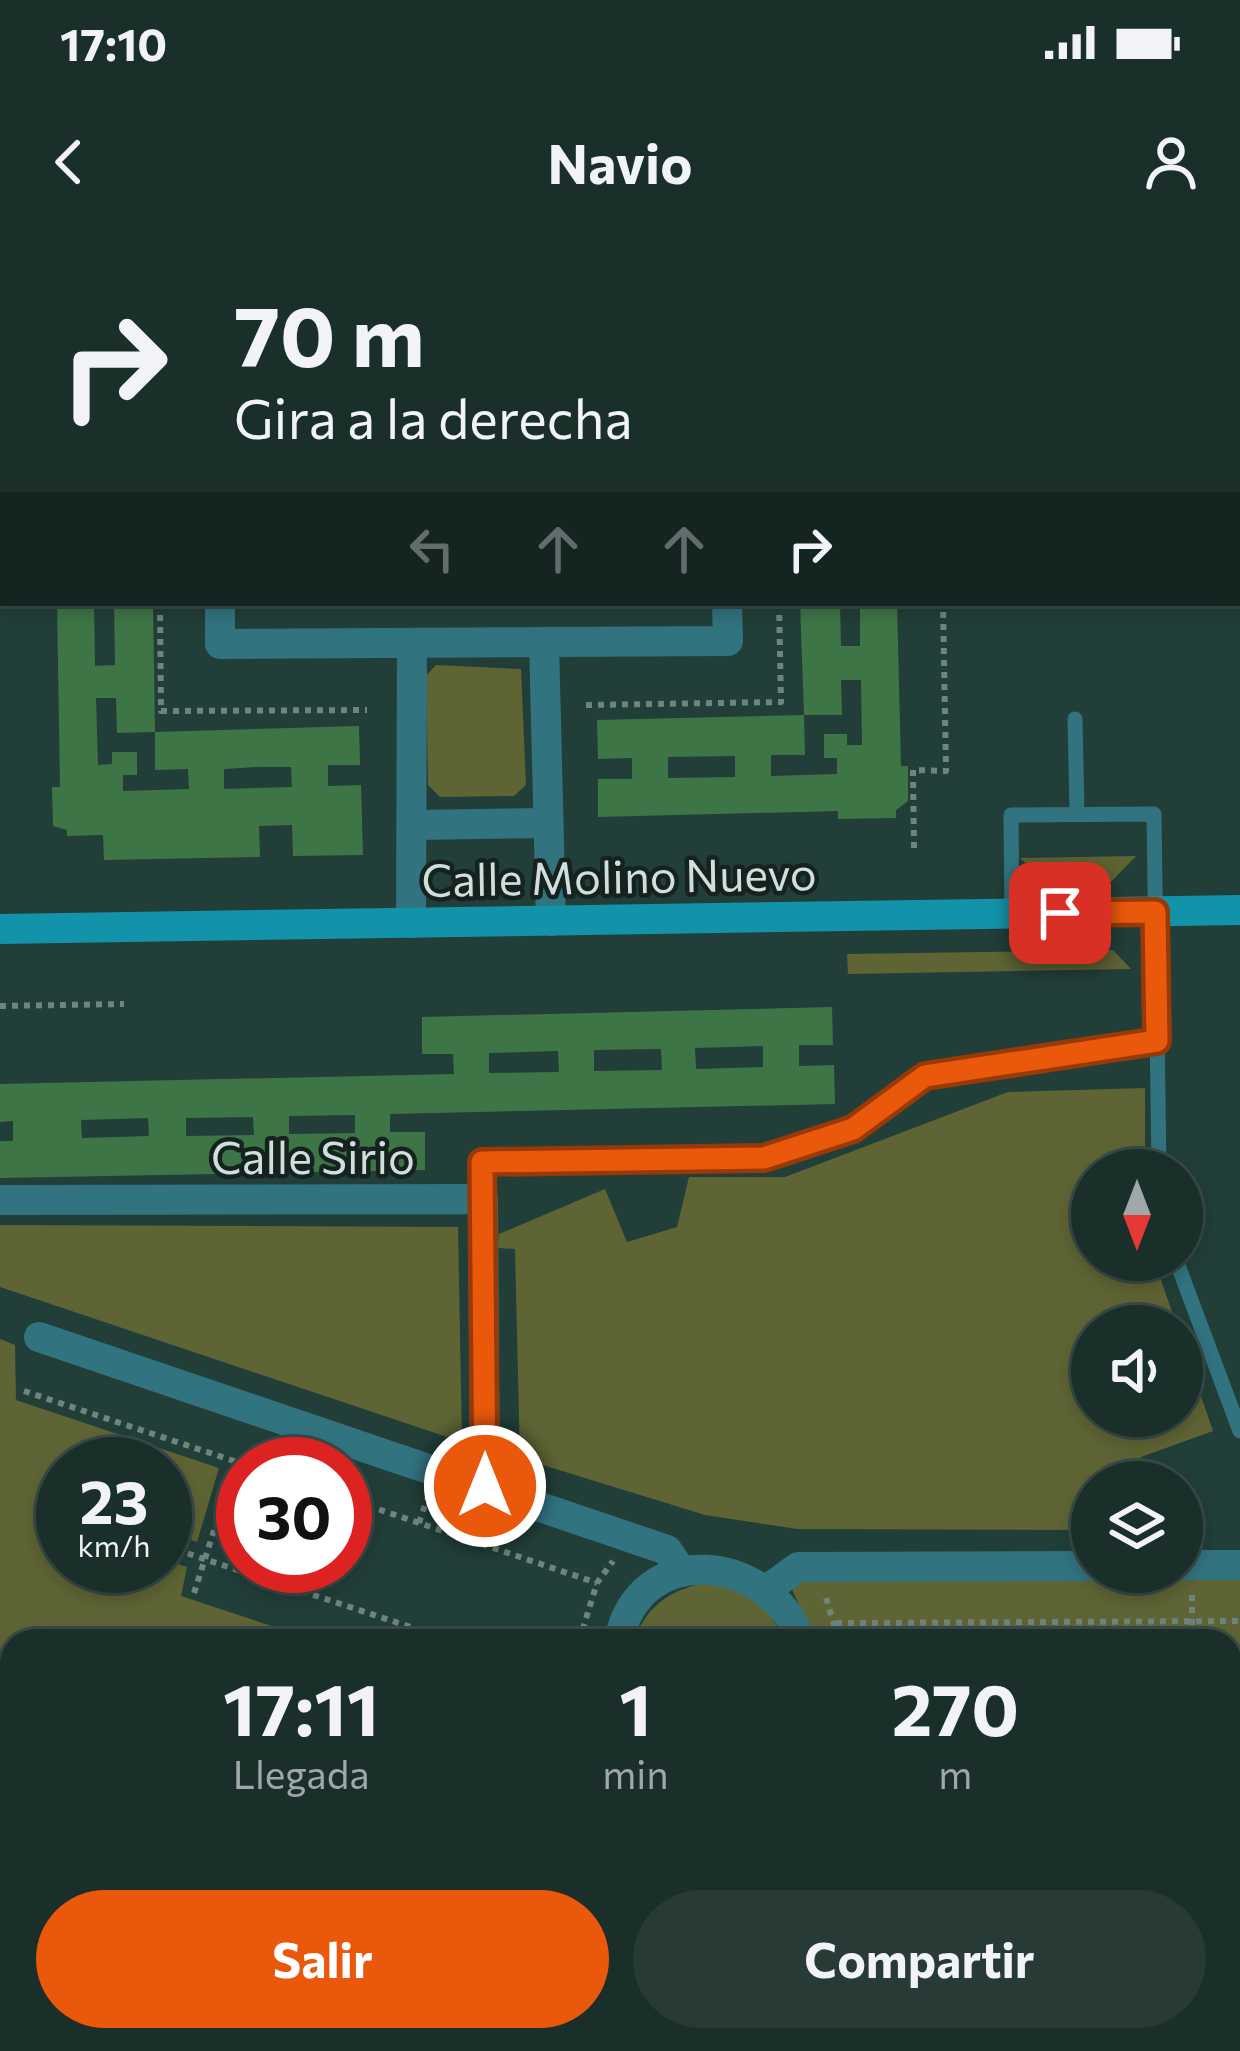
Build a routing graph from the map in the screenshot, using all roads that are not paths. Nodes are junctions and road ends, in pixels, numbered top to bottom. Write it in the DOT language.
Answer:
graph roads {
  1 [pos="220,606"];
  2 [pos="728,606"];
  3 [pos="544,642"];
  4 [pos="412,643"];
  5 [pos="1075,719"];
  6 [pos="1077,814"];
  7 [pos="544,823"];
  8 [pos="414,825"];
  9 [pos="1240,910"];
  10 [pos="1155,912"];
  11 [pos="1012,914"];
  12 [pos="550,921"];
  13 [pos="410,923"];
  14 [pos="0,929"];
  15 [pos="1157,1041"];
  16 [pos="1159,1149"];
  17 [pos="483,1199"];
  18 [pos="0,1200"];
  19 [pos="1184,1281"];
  20 [pos="39,1337"];
  21 [pos="1240,1431"];
  22 [pos="485,1486"];
  23 [pos="1071,1565"];
  24 [pos="1240,1565"];
  25 [pos="1203,1570"];
  26 [pos="682,1572"];
  27 [pos="768,1589"];
  28 [pos="624,1629"];
  29 [pos="796,1629"];
  1 -- 4 [label="street"];
  2 -- 3 [label="street"];
  3 -- 4 [label="street"];
  3 -- 7 [label="street"];
  4 -- 8 [label="street"];
  5 -- 6 [label="lane"];
  6 -- 10 [label="lane"];
  6 -- 11 [label="lane"];
  7 -- 8 [label="street"];
  7 -- 12 [label="street"];
  8 -- 13 [label="street"];
  9 -- 10 [label="street, Calle Molino Nuevo"];
  10 -- 11 [label="street, Calle Molino Nuevo"];
  10 -- 15 [label="lane"];
  11 -- 12 [label="street, Calle Molino Nuevo"];
  12 -- 13 [label="street, Calle Molino Nuevo"];
  13 -- 14 [label="street, Calle Molino Nuevo"];
  15 -- 16 [label="lane"];
  15 -- 17 [label="lane"];
  17 -- 18 [label="street, Calle Sirio"];
  17 -- 22 [label="street"];
  19 -- 21 [label="lane"];
  20 -- 22 [label="street"];
  22 -- 26 [label="street"];
  23 -- 27 [label="street"];
  24 -- 25 [label="street"];
  26 -- 27 [label="street"];
  26 -- 28 [label="street"];
  27 -- 29 [label="street"];
}
